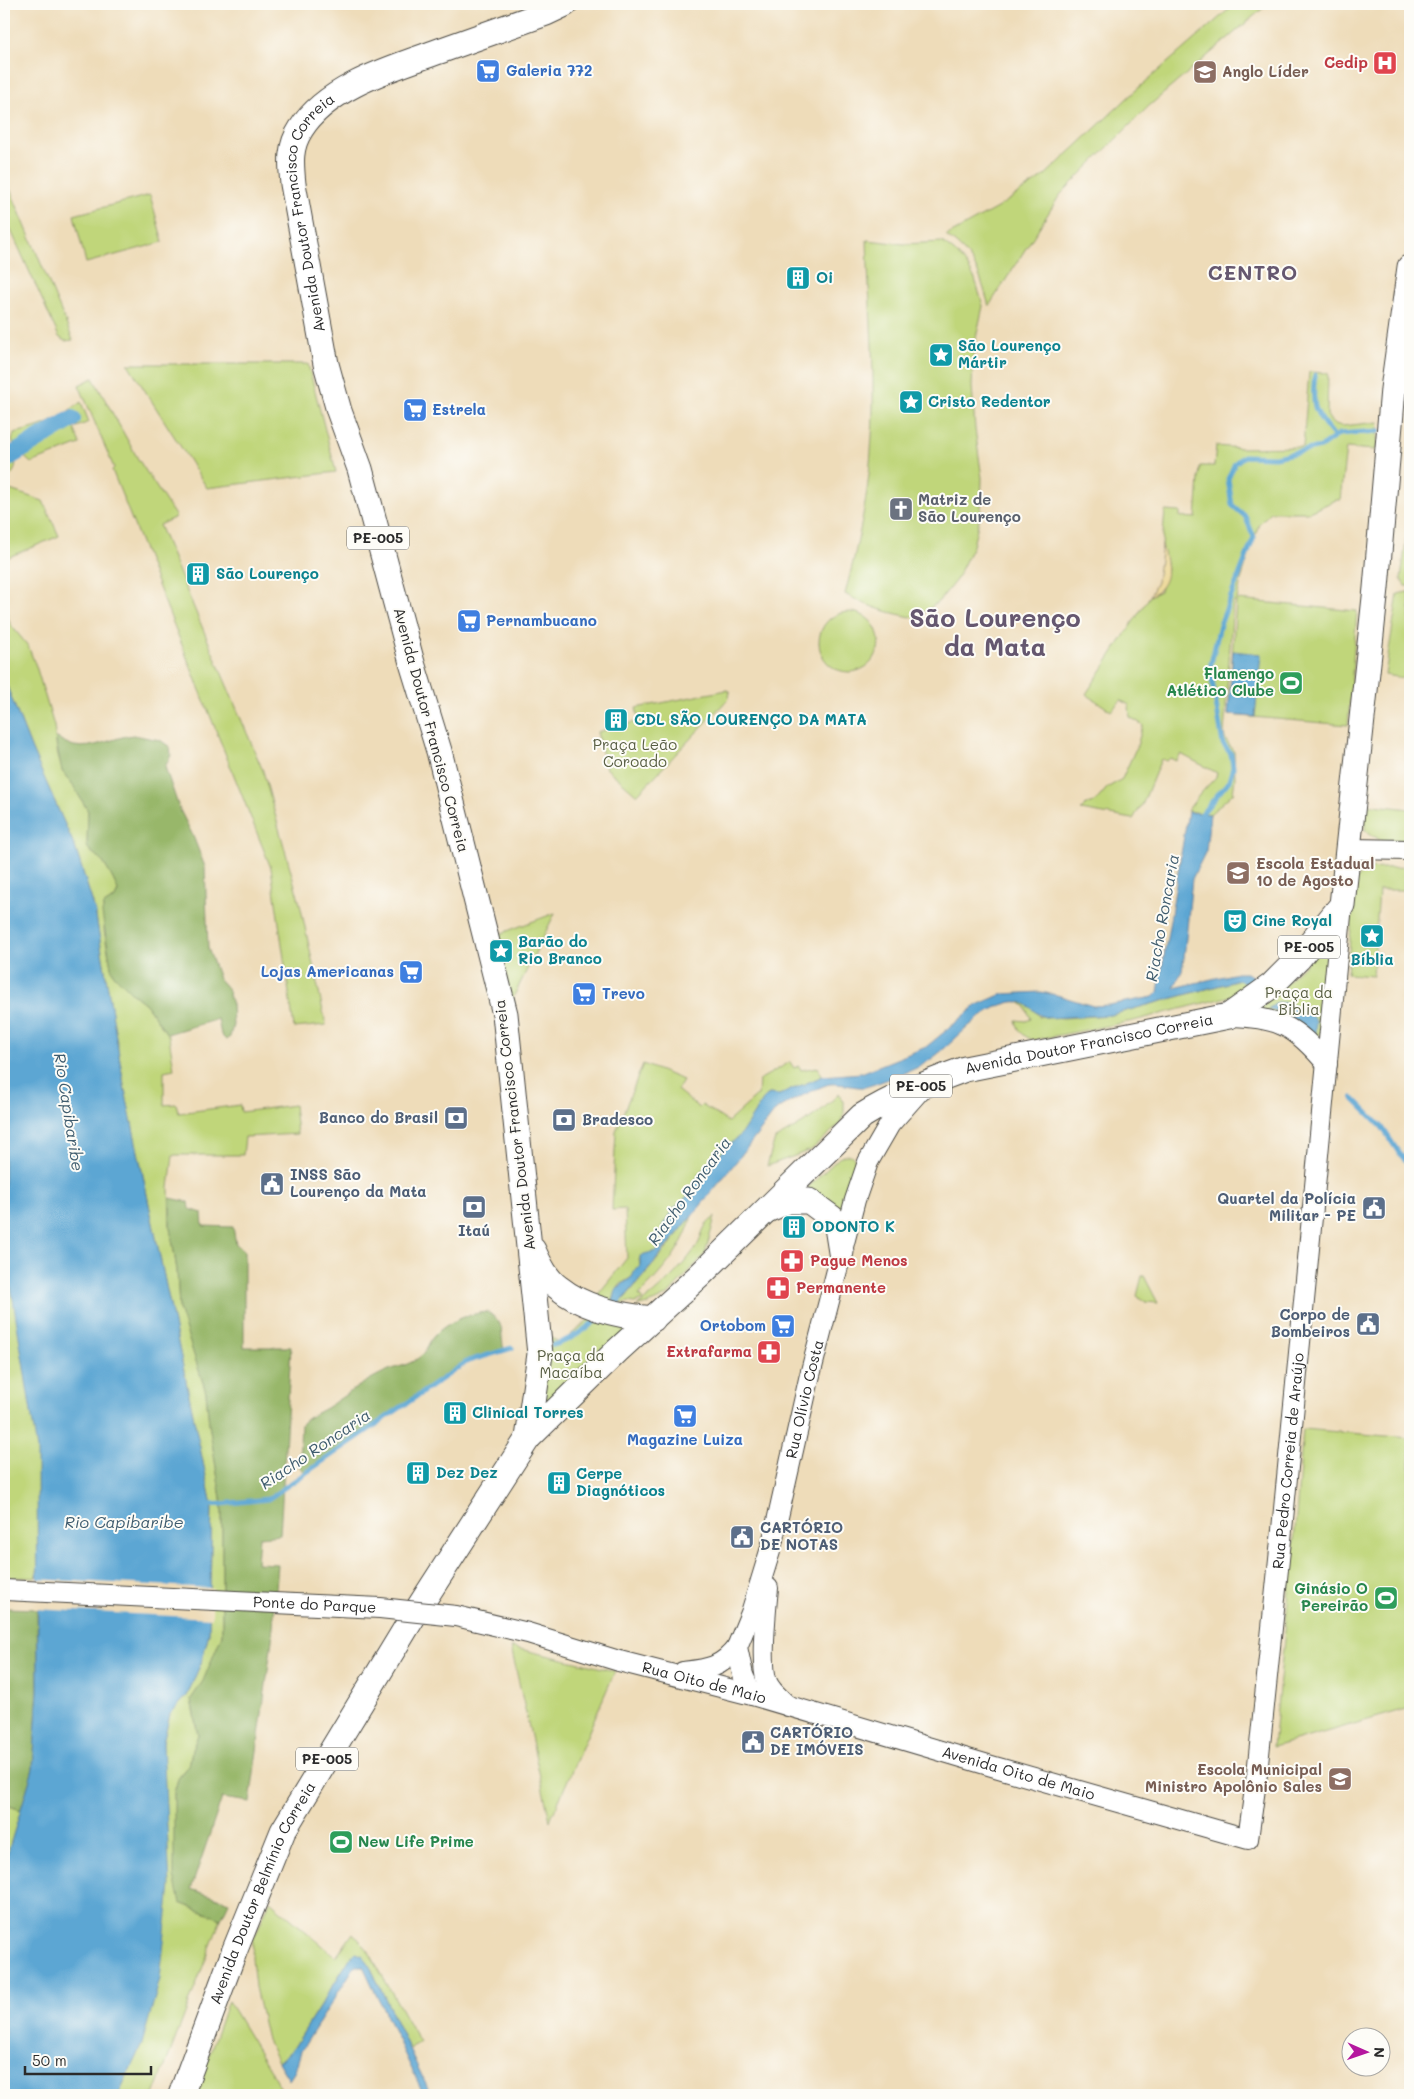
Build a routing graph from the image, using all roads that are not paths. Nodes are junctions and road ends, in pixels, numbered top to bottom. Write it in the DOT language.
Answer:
graph roads {
  1 [pos="565,4"];
  2 [pos="1410,267"];
  3 [pos="1349,849"];
  4 [pos="1410,850"];
  5 [pos="1342,905"];
  6 [pos="1229,1016"];
  7 [pos="1327,1064"];
  8 [pos="926,1084"];
  9 [pos="765,1211"];
  10 [pos="528,1238"];
  11 [pos="841,1252"];
  12 [pos="653,1319"];
  13 [pos="526,1444"];
  14 [pos="771,1548"];
  15 [pos="4,1590"];
  16 [pos="737,1647"];
  17 [pos="765,1653"];
  18 [pos="619,1661"];
  19 [pos="671,1673"];
  20 [pos="743,1675"];
  21 [pos="720,1686"];
  22 [pos="752,1695"];
  23 [pos="789,1707"];
  24 [pos="1248,1839"];
  25 [pos="181,2095"];
  1 -- 10 [label="main road, Avenida Doutor Francisco Correia / PE-005"];
  2 -- 3 [label="main road"];
  3 -- 4 [label="street"];
  3 -- 5 [label="main road"];
  5 -- 6 [label="main road, Avenida Doutor Francisco Correia / PE-005"];
  5 -- 7 [label="street, Rua Pedro Correia de Araújo"];
  6 -- 7 [label="street"];
  6 -- 8 [label="main road, Avenida Doutor Francisco Correia / PE-005"];
  7 -- 24 [label="street, Rua Pedro Correia de Araújo"];
  8 -- 9 [label="main road, Avenida Doutor Francisco Correia / PE-005"];
  8 -- 11 [label="street, Rua Olívio Costa"];
  9 -- 11 [label="main road"];
  9 -- 12 [label="main road, Avenida Doutor Francisco Correia / PE-005"];
  10 -- 12 [label="main road"];
  10 -- 13 [label="main road, Avenida Doutor Francisco Correia / PE-005"];
  11 -- 14 [label="street, Rua Olívio Costa"];
  12 -- 13 [label="main road, Avenida Doutor Francisco Correia / PE-005"];
  13 -- 25 [label="main road, Avenida Doutor Belmínio Correia / PE-005"];
  14 -- 16 [label="street, Rua Olívio Costa"];
  14 -- 17 [label="street, Rua Olívio Costa"];
  15 -- 18 [label="street, Ponte do Parque, bridge"];
  16 -- 19 [label="street"];
  16 -- 20 [label="street"];
  17 -- 20 [label="street"];
  17 -- 23 [label="street, Rua Olívio Costa"];
  18 -- 19 [label="street, Rua Oito de Maio"];
  19 -- 21 [label="street, Rua Oito de Maio"];
  20 -- 21 [label="street"];
  20 -- 22 [label="street"];
  21 -- 22 [label="street, Rua Oito de Maio"];
  22 -- 23 [label="street, Rua Oito de Maio"];
  23 -- 24 [label="street, Avenida Oito de Maio"];
}
